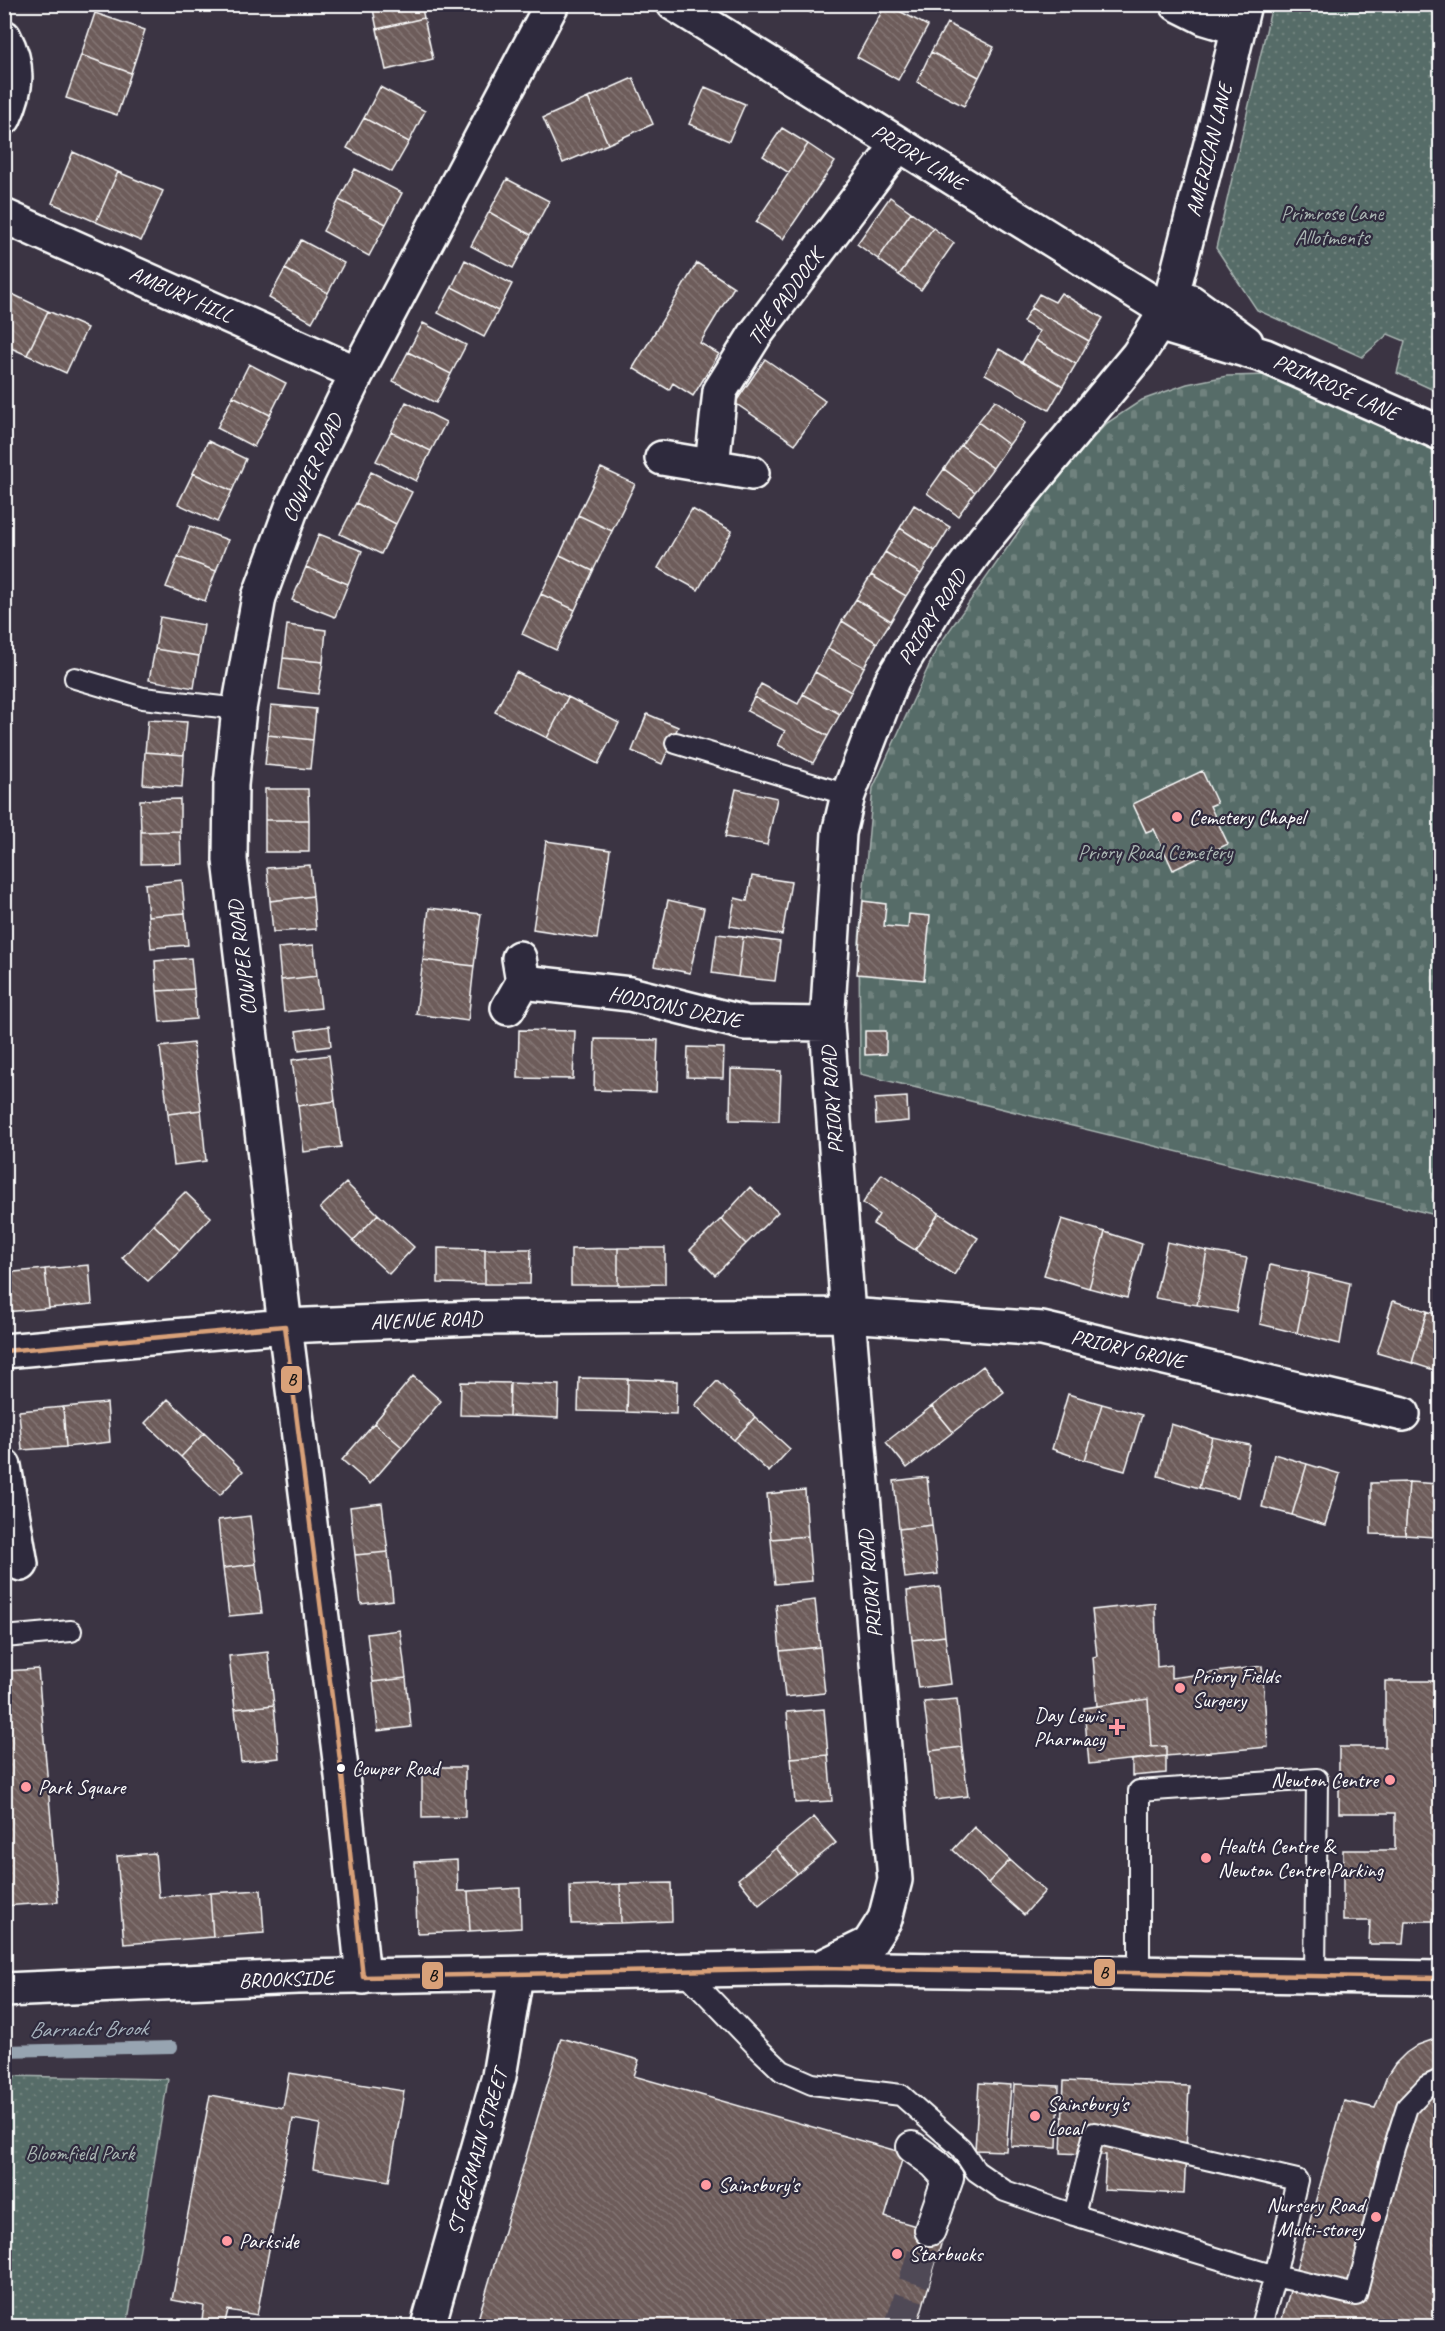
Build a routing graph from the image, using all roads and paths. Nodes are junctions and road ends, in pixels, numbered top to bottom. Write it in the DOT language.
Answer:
graph roads {
  1 [pos="552,4"];
  2 [pos="674,4"];
  3 [pos="1177,4"];
  4 [pos="1241,16"];
  5 [pos="4,37"];
  6 [pos="4,118"];
  7 [pos="898,145"];
  8 [pos="4,216"];
  9 [pos="1165,310"];
  10 [pos="357,372"];
  11 [pos="1440,433"];
  12 [pos="662,458"];
  13 [pos="712,466"];
  14 [pos="752,473"];
  15 [pos="75,678"];
  16 [pos="239,709"];
  17 [pos="676,744"];
  18 [pos="848,795"];
  19 [pos="517,982"];
  20 [pos="827,1024"];
  21 [pos="848,1315"];
  22 [pos="285,1326"];
  23 [pos="4,1351"];
  24 [pos="1403,1414"];
  25 [pos="4,1466"];
  26 [pos="21,1564"];
  27 [pos="71,1631"];
  28 [pos="4,1637"];
  29 [pos="820,1968"];
  30 [pos="685,1972"];
  31 [pos="1139,1973"];
  32 [pos="516,1975"];
  33 [pos="1316,1975"];
  34 [pos="363,1977"];
  35 [pos="1440,1978"];
  36 [pos="4,1990"];
  37 [pos="1440,2080"];
  38 [pos="912,2147"];
  39 [pos="1074,2215"];
  40 [pos="930,2230"];
  41 [pos="1275,2276"];
  42 [pos="428,2326"];
  43 [pos="1261,2326"];
  1 -- 10 [label="street, COWPER ROAD"];
  2 -- 7 [label="street, PRIORY LANE"];
  3 -- 4 [label="street"];
  4 -- 9 [label="street, AMERICAN LANE"];
  5 -- 6 [label="street"];
  7 -- 9 [label="street, PRIORY LANE"];
  7 -- 13 [label="street, THE PADDOCK"];
  8 -- 10 [label="street, AMBURY HILL"];
  9 -- 11 [label="street, PRIMROSE LANE"];
  9 -- 18 [label="street, PRIORY ROAD"];
  10 -- 16 [label="street, COWPER ROAD"];
  12 -- 13 [label="street"];
  13 -- 14 [label="street"];
  15 -- 16 [label="lane"];
  16 -- 22 [label="street, COWPER ROAD"];
  17 -- 18 [label="lane"];
  18 -- 20 [label="street, PRIORY ROAD"];
  19 -- 20 [label="street, HODSONS DRIVE"];
  20 -- 21 [label="street, PRIORY ROAD"];
  21 -- 22 [label="street, AVENUE ROAD"];
  21 -- 24 [label="street, PRIORY GROVE"];
  21 -- 29 [label="street, PRIORY ROAD"];
  22 -- 23 [label="street, AVENUE ROAD"];
  22 -- 34 [label="street, COWPER ROAD"];
  25 -- 26 [label="street"];
  27 -- 28 [label="lane"];
  29 -- 30 [label="street, BROOKSIDE"];
  29 -- 31 [label="street, BROOKSIDE"];
  30 -- 32 [label="street, BROOKSIDE"];
  30 -- 39 [label="lane"];
  31 -- 33 [label="street, BROOKSIDE"];
  31 -- 33 [label="lane"];
  32 -- 34 [label="street, BROOKSIDE"];
  32 -- 42 [label="street, ST GERMAIN STREET"];
  33 -- 35 [label="street, BROOKSIDE"];
  34 -- 36 [label="street, BROOKSIDE"];
  37 -- 41 [label="lane"];
  38 -- 40 [label="street"];
  39 -- 41 [label="lane"];
  39 -- 41 [label="lane"];
  41 -- 43 [label="lane"];
}
